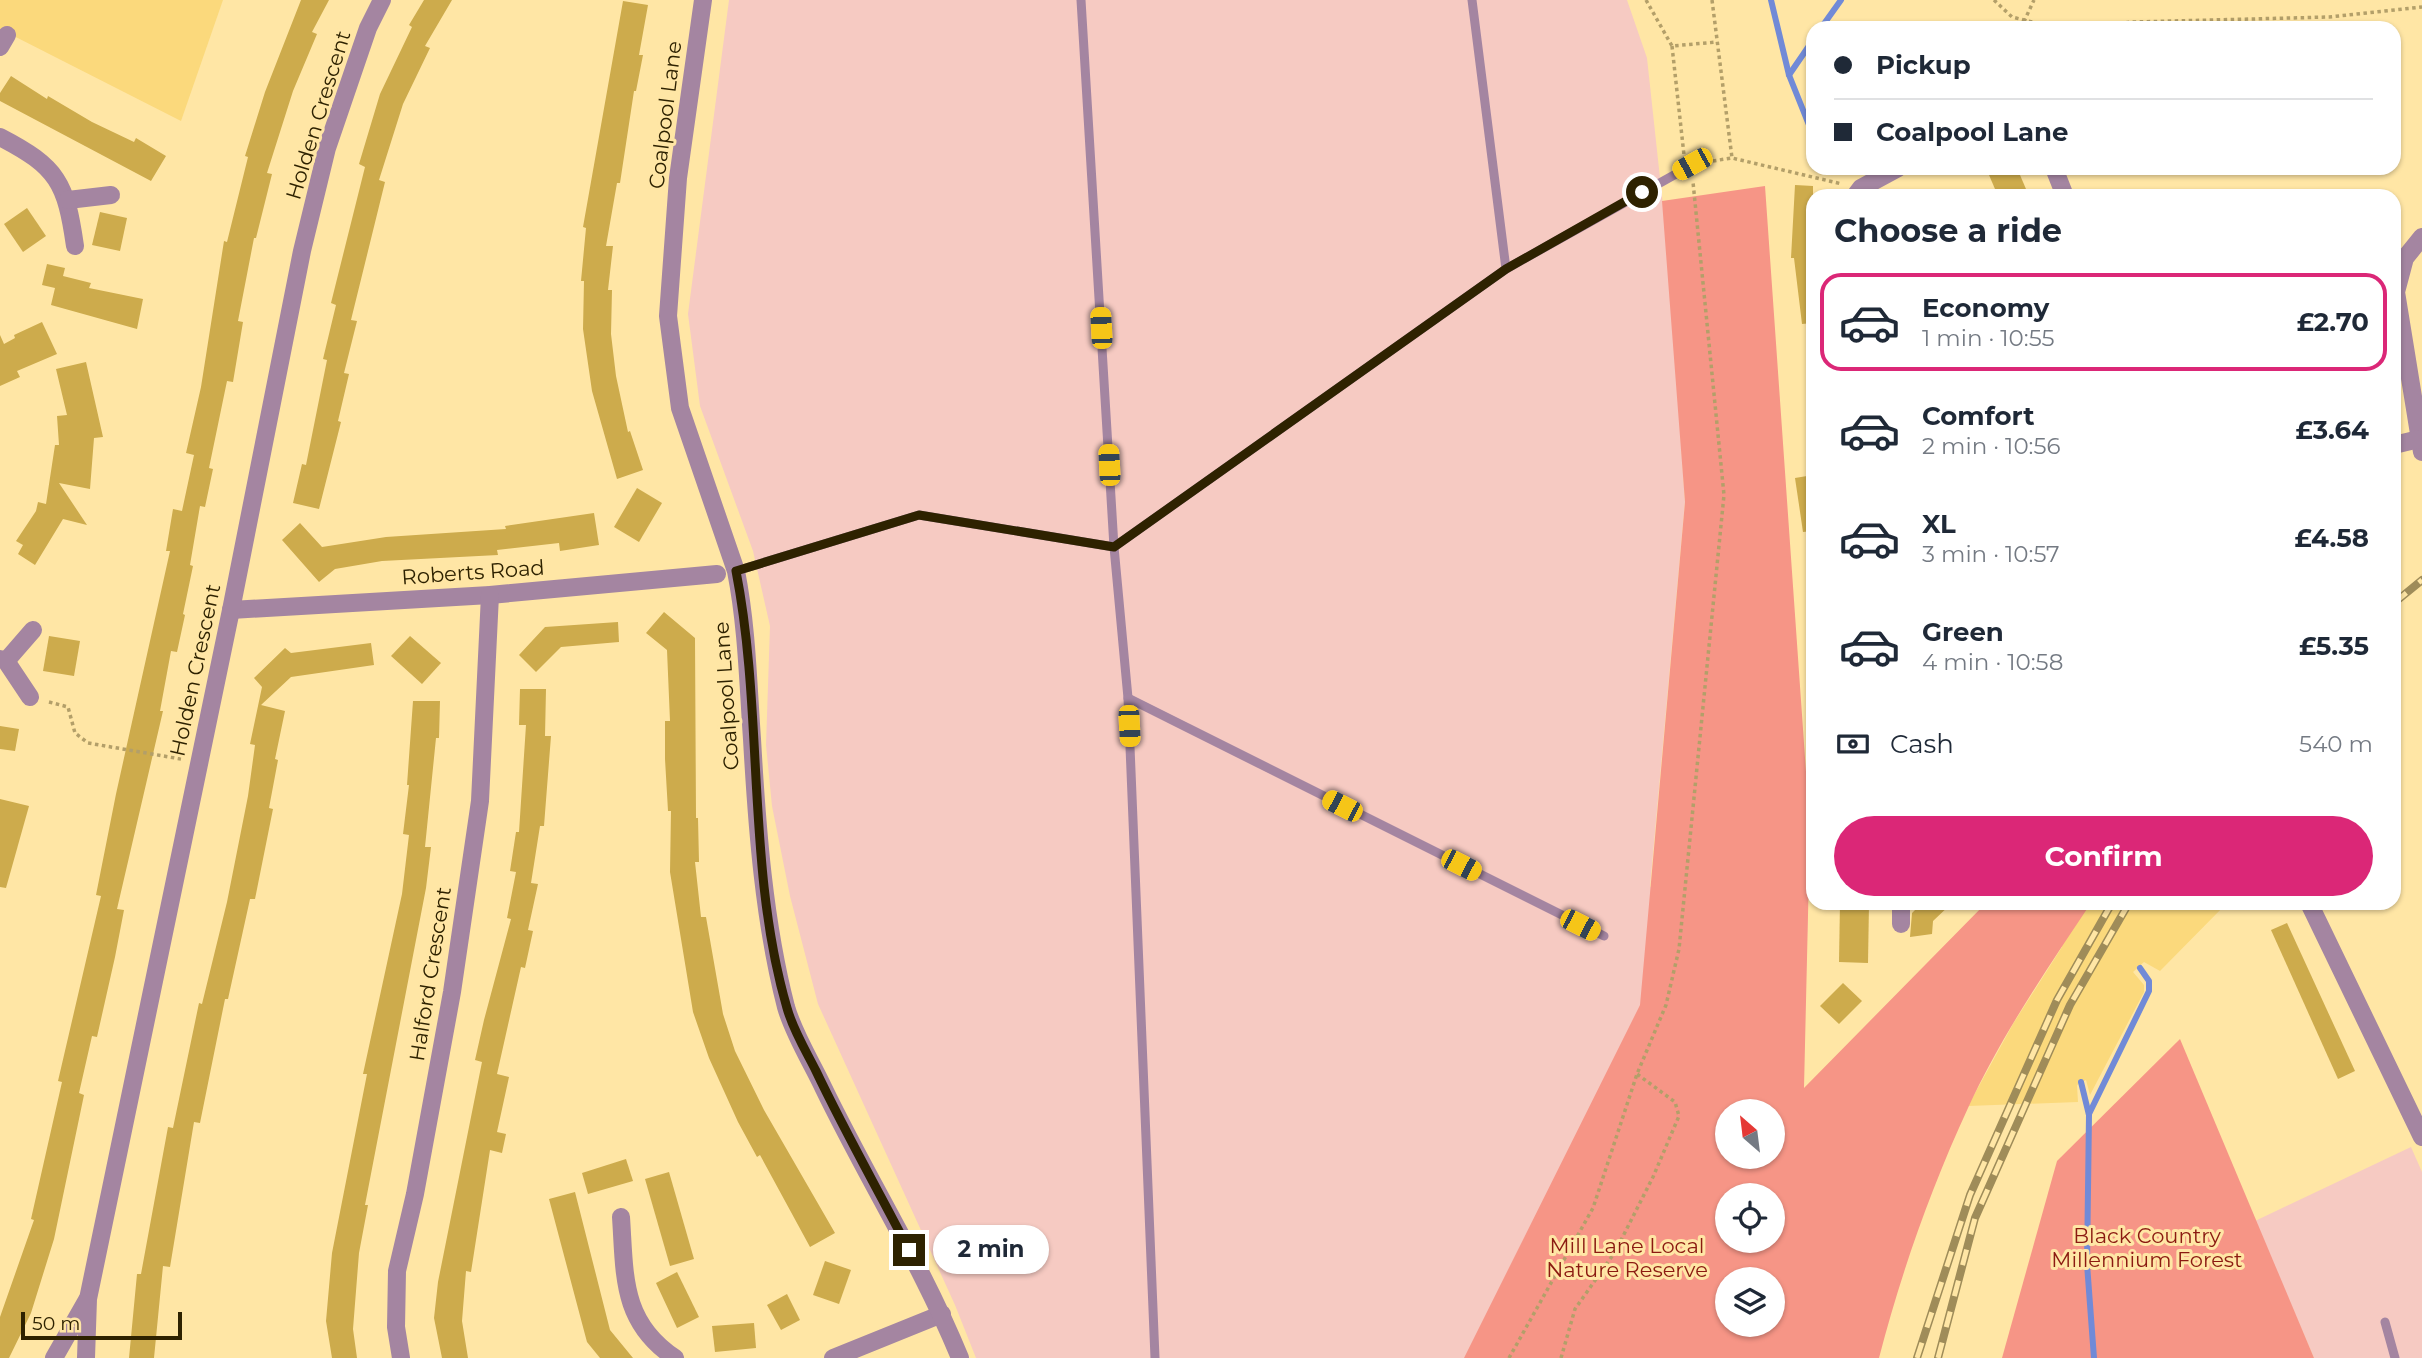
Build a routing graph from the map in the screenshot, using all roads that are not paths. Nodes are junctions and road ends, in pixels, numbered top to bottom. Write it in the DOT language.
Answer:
graph roads {
  1 [pos="382,0"];
  2 [pos="704,0"];
  3 [pos="1081,0"];
  4 [pos="1472,0"];
  5 [pos="0,137"];
  6 [pos="1692,164"];
  7 [pos="1886,175"];
  8 [pos="1863,189"];
  9 [pos="111,195"];
  10 [pos="68,200"];
  11 [pos="2422,237"];
  12 [pos="75,246"];
  13 [pos="1506,269"];
  14 [pos="2401,273"];
  15 [pos="2401,323"];
  16 [pos="2421,445"];
  17 [pos="2401,446"];
  18 [pos="1114,547"];
  19 [pos="736,571"];
  20 [pos="718,574"];
  21 [pos="490,594"];
  22 [pos="231,610"];
  23 [pos="33,630"];
  24 [pos="3,660"];
  25 [pos="30,697"];
  26 [pos="1128,698"];
  27 [pos="1901,910"];
  28 [pos="2312,910"];
  29 [pos="1901,924"];
  30 [pos="1604,936"];
  31 [pos="2422,1137"];
  32 [pos="621,1217"];
  33 [pos="88,1299"];
  34 [pos="942,1314"];
  35 [pos="2385,1322"];
  36 [pos="54,1358"];
  37 [pos="86,1358"];
  38 [pos="401,1358"];
  39 [pos="675,1358"];
  40 [pos="833,1358"];
  41 [pos="960,1358"];
  42 [pos="1155,1358"];
  43 [pos="2395,1358"];
  1 -- 22 [label="street, Holden Crescent"];
  2 -- 19 [label="street, Coalpool Lane"];
  3 -- 18 [label="lane"];
  4 -- 13 [label="lane"];
  5 -- 10 [label="street"];
  6 -- 13 [label="lane"];
  7 -- 8 [label="street"];
  9 -- 10 [label="street"];
  10 -- 12 [label="street"];
  11 -- 14 [label="street"];
  13 -- 18 [label="lane"];
  15 -- 16 [label="street"];
  16 -- 17 [label="street"];
  18 -- 19 [label="lane"];
  18 -- 26 [label="lane"];
  19 -- 34 [label="street, Coalpool Lane"];
  20 -- 21 [label="street, Roberts Road"];
  21 -- 22 [label="street, Roberts Road"];
  21 -- 38 [label="street, Halford Crescent"];
  22 -- 33 [label="street, Holden Crescent"];
  23 -- 24 [label="street"];
  24 -- 25 [label="street"];
  26 -- 30 [label="lane"];
  26 -- 42 [label="lane"];
  27 -- 29 [label="street"];
  28 -- 31 [label="street"];
  32 -- 39 [label="street"];
  33 -- 36 [label="street"];
  33 -- 37 [label="street, Holden Crescent"];
  34 -- 40 [label="street"];
  34 -- 41 [label="street, Coalpool Lane"];
  35 -- 43 [label="lane"];
}
